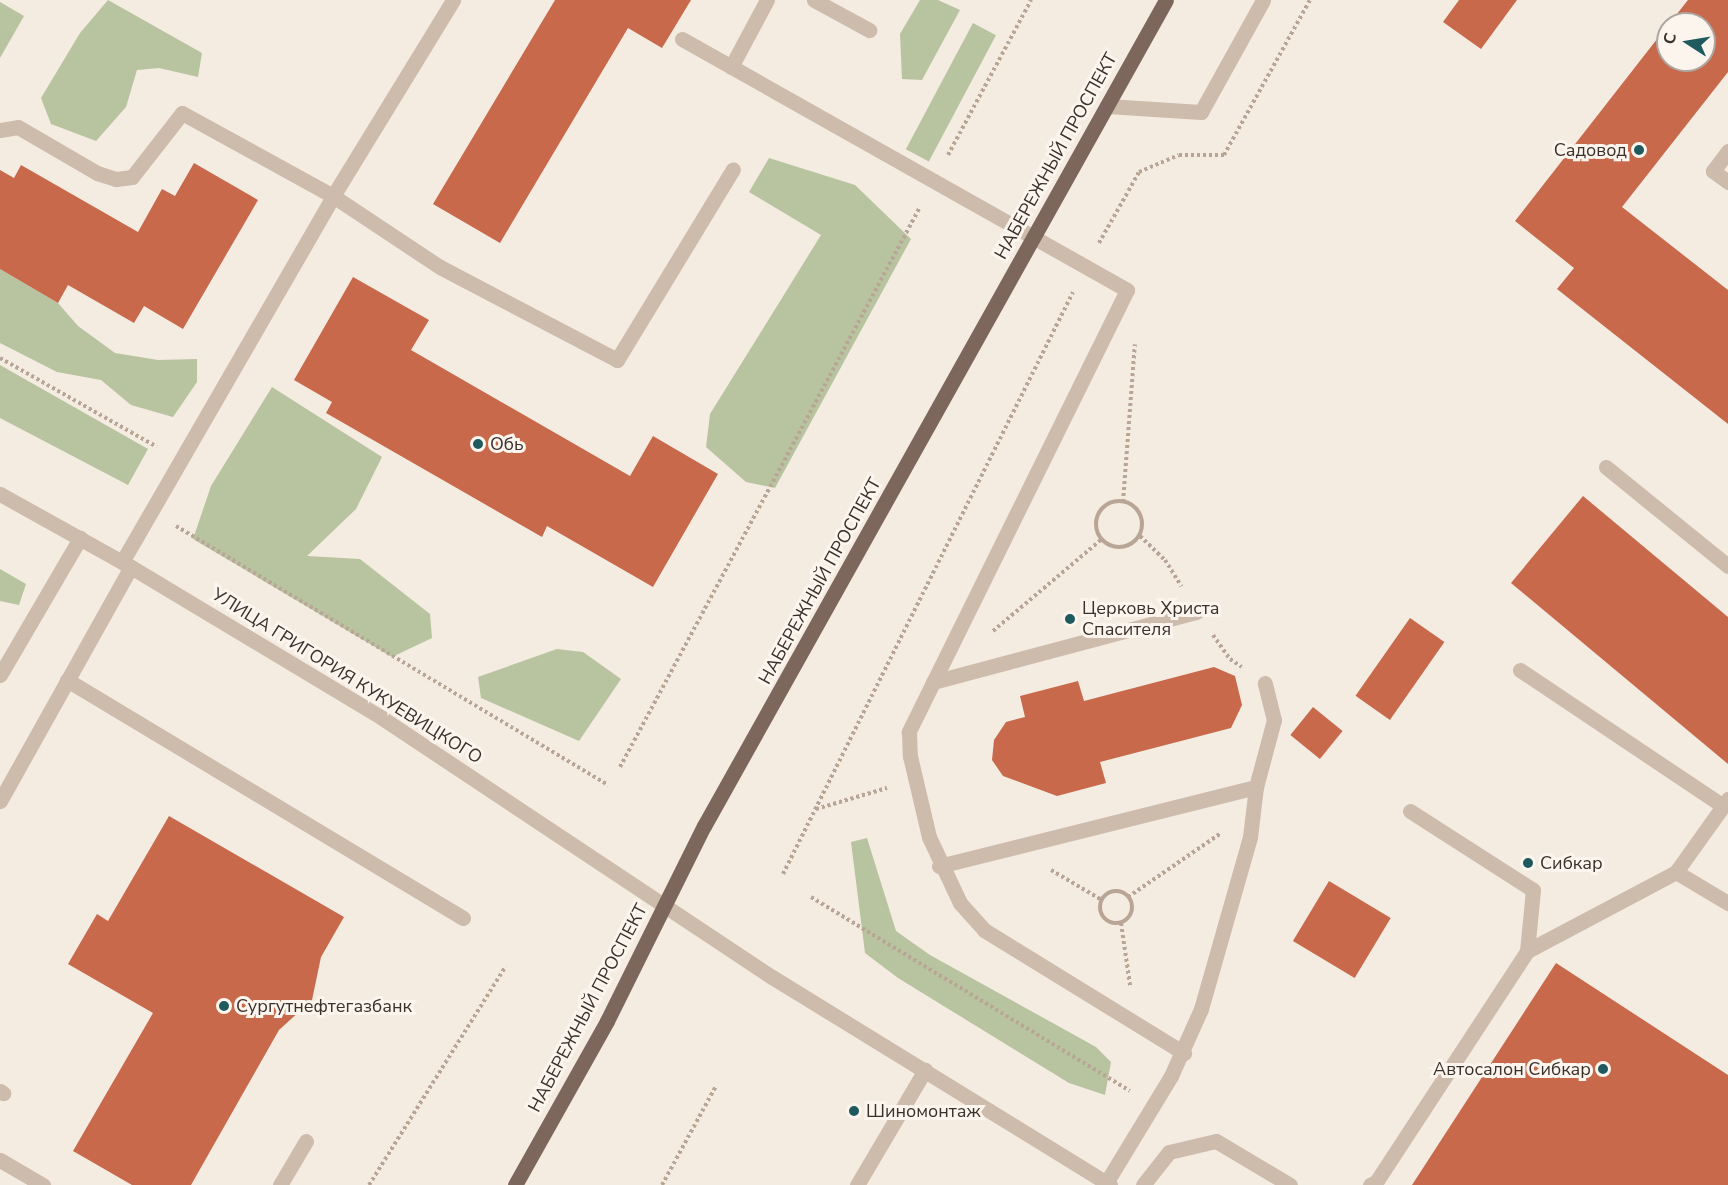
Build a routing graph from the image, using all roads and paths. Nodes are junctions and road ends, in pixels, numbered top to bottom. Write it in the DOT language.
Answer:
graph roads {
  1 [pos="453,0"];
  2 [pos="767,0"];
  3 [pos="814,0"];
  4 [pos="1031,0"];
  5 [pos="1166,0"];
  6 [pos="1263,0"];
  7 [pos="869,30"];
  8 [pos="682,39"];
  9 [pos="731,67"];
  10 [pos="1107,106"];
  11 [pos="0,130"];
  12 [pos="1728,151"];
  13 [pos="733,169"];
  14 [pos="934,181"];
  15 [pos="1728,182"];
  16 [pos="333,196"];
  17 [pos="1032,238"];
  18 [pos="1135,342"];
  19 [pos="0,358"];
  20 [pos="181,460"];
  21 [pos="1606,467"];
  22 [pos="0,494"];
  23 [pos="1123,502"];
  24 [pos="153,513"];
  25 [pos="80,538"];
  26 [pos="1102,539"];
  27 [pos="127,564"];
  28 [pos="1728,566"];
  29 [pos="1197,612"];
  30 [pos="986,637"];
  31 [pos="1520,670"];
  32 [pos="0,675"];
  33 [pos="68,680"];
  34 [pos="933,682"];
  35 [pos="1265,683"];
  36 [pos="620,767"];
  37 [pos="916,781"];
  38 [pos="608,785"];
  39 [pos="1256,787"];
  40 [pos="0,801"];
  41 [pos="1726,802"];
  42 [pos="816,809"];
  43 [pos="1254,810"];
  44 [pos="1410,811"];
  45 [pos="1016,849"];
  46 [pos="939,866"];
  47 [pos="1676,872"];
  48 [pos="811,897"];
  49 [pos="1128,897"];
  50 [pos="1102,900"];
  51 [pos="1728,903"];
  52 [pos="664,906"];
  53 [pos="463,918"];
  54 [pos="1121,923"];
  55 [pos="1527,951"];
  56 [pos="506,966"];
  57 [pos="1136,1024"];
  58 [pos="1184,1053"];
  59 [pos="925,1070"];
  60 [pos="716,1086"];
  61 [pos="1153,1106"];
  62 [pos="306,1141"];
  63 [pos="0,1160"];
  64 [pos="1108,1184"];
  65 [pos="43,1185"];
  66 [pos="280,1185"];
  67 [pos="369,1185"];
  68 [pos="515,1185"];
  69 [pos="662,1185"];
  70 [pos="857,1185"];
  71 [pos="1143,1185"];
  72 [pos="1290,1185"];
  73 [pos="1370,1185"];
  1 -- 16 [label="street"];
  2 -- 9 [label="street"];
  3 -- 7 [label="street"];
  4 -- 14 [label="path"];
  5 -- 10 [label="main road, НАБЕРЕЖНЫЙ ПРОСПЕКТ"];
  6 -- 10 [label="street"];
  8 -- 9 [label="street"];
  9 -- 14 [label="street"];
  10 -- 17 [label="main road, НАБЕРЕЖНЫЙ ПРОСПЕКТ"];
  11 -- 16 [label="street"];
  12 -- 15 [label="street"];
  13 -- 16 [label="street"];
  14 -- 17 [label="street"];
  14 -- 36 [label="path"];
  16 -- 20 [label="street"];
  17 -- 34 [label="street"];
  17 -- 52 [label="main road, НАБЕРЕЖНЫЙ ПРОСПЕКТ"];
  18 -- 23 [label="path"];
  19 -- 20 [label="path"];
  20 -- 24 [label="street"];
  21 -- 28 [label="street"];
  22 -- 25 [label="street, УЛИЦА ГРИГОРИЯ КУКУЕВИЦКОГО"];
  23 -- 26 [label="path"];
  23 -- 26 [label="path"];
  24 -- 27 [label="street"];
  24 -- 38 [label="path"];
  25 -- 27 [label="street, УЛИЦА ГРИГОРИЯ КУКУЕВИЦКОГО"];
  25 -- 32 [label="street"];
  26 -- 30 [label="path"];
  27 -- 33 [label="street"];
  27 -- 52 [label="street, УЛИЦА ГРИГОРИЯ КУКУЕВИЦКОГО"];
  29 -- 34 [label="street"];
  31 -- 41 [label="street"];
  33 -- 40 [label="street"];
  33 -- 53 [label="street"];
  34 -- 37 [label="street"];
  35 -- 39 [label="street"];
  37 -- 42 [label="path"];
  37 -- 46 [label="street"];
  39 -- 43 [label="street"];
  39 -- 45 [label="street"];
  41 -- 47 [label="street"];
  43 -- 49 [label="path"];
  43 -- 58 [label="street"];
  44 -- 55 [label="street"];
  45 -- 46 [label="street"];
  45 -- 50 [label="path"];
  46 -- 57 [label="street"];
  47 -- 51 [label="street"];
  47 -- 55 [label="street"];
  48 -- 61 [label="path"];
  49 -- 50 [label="path"];
  49 -- 54 [label="path"];
  50 -- 54 [label="path"];
  52 -- 59 [label="street, УЛИЦА ГРИГОРИЯ КУКУЕВИЦКОГО"];
  52 -- 68 [label="main road, НАБЕРЕЖНЫЙ ПРОСПЕКТ"];
  54 -- 57 [label="path"];
  55 -- 73 [label="street"];
  56 -- 67 [label="path"];
  57 -- 58 [label="street"];
  58 -- 61 [label="street"];
  59 -- 64 [label="street, УЛИЦА ГРИГОРИЯ КУКУЕВИЦКОГО"];
  59 -- 70 [label="street"];
  60 -- 69 [label="path"];
  61 -- 64 [label="street"];
  62 -- 66 [label="street"];
  63 -- 65 [label="street"];
  71 -- 72 [label="street"];
}
